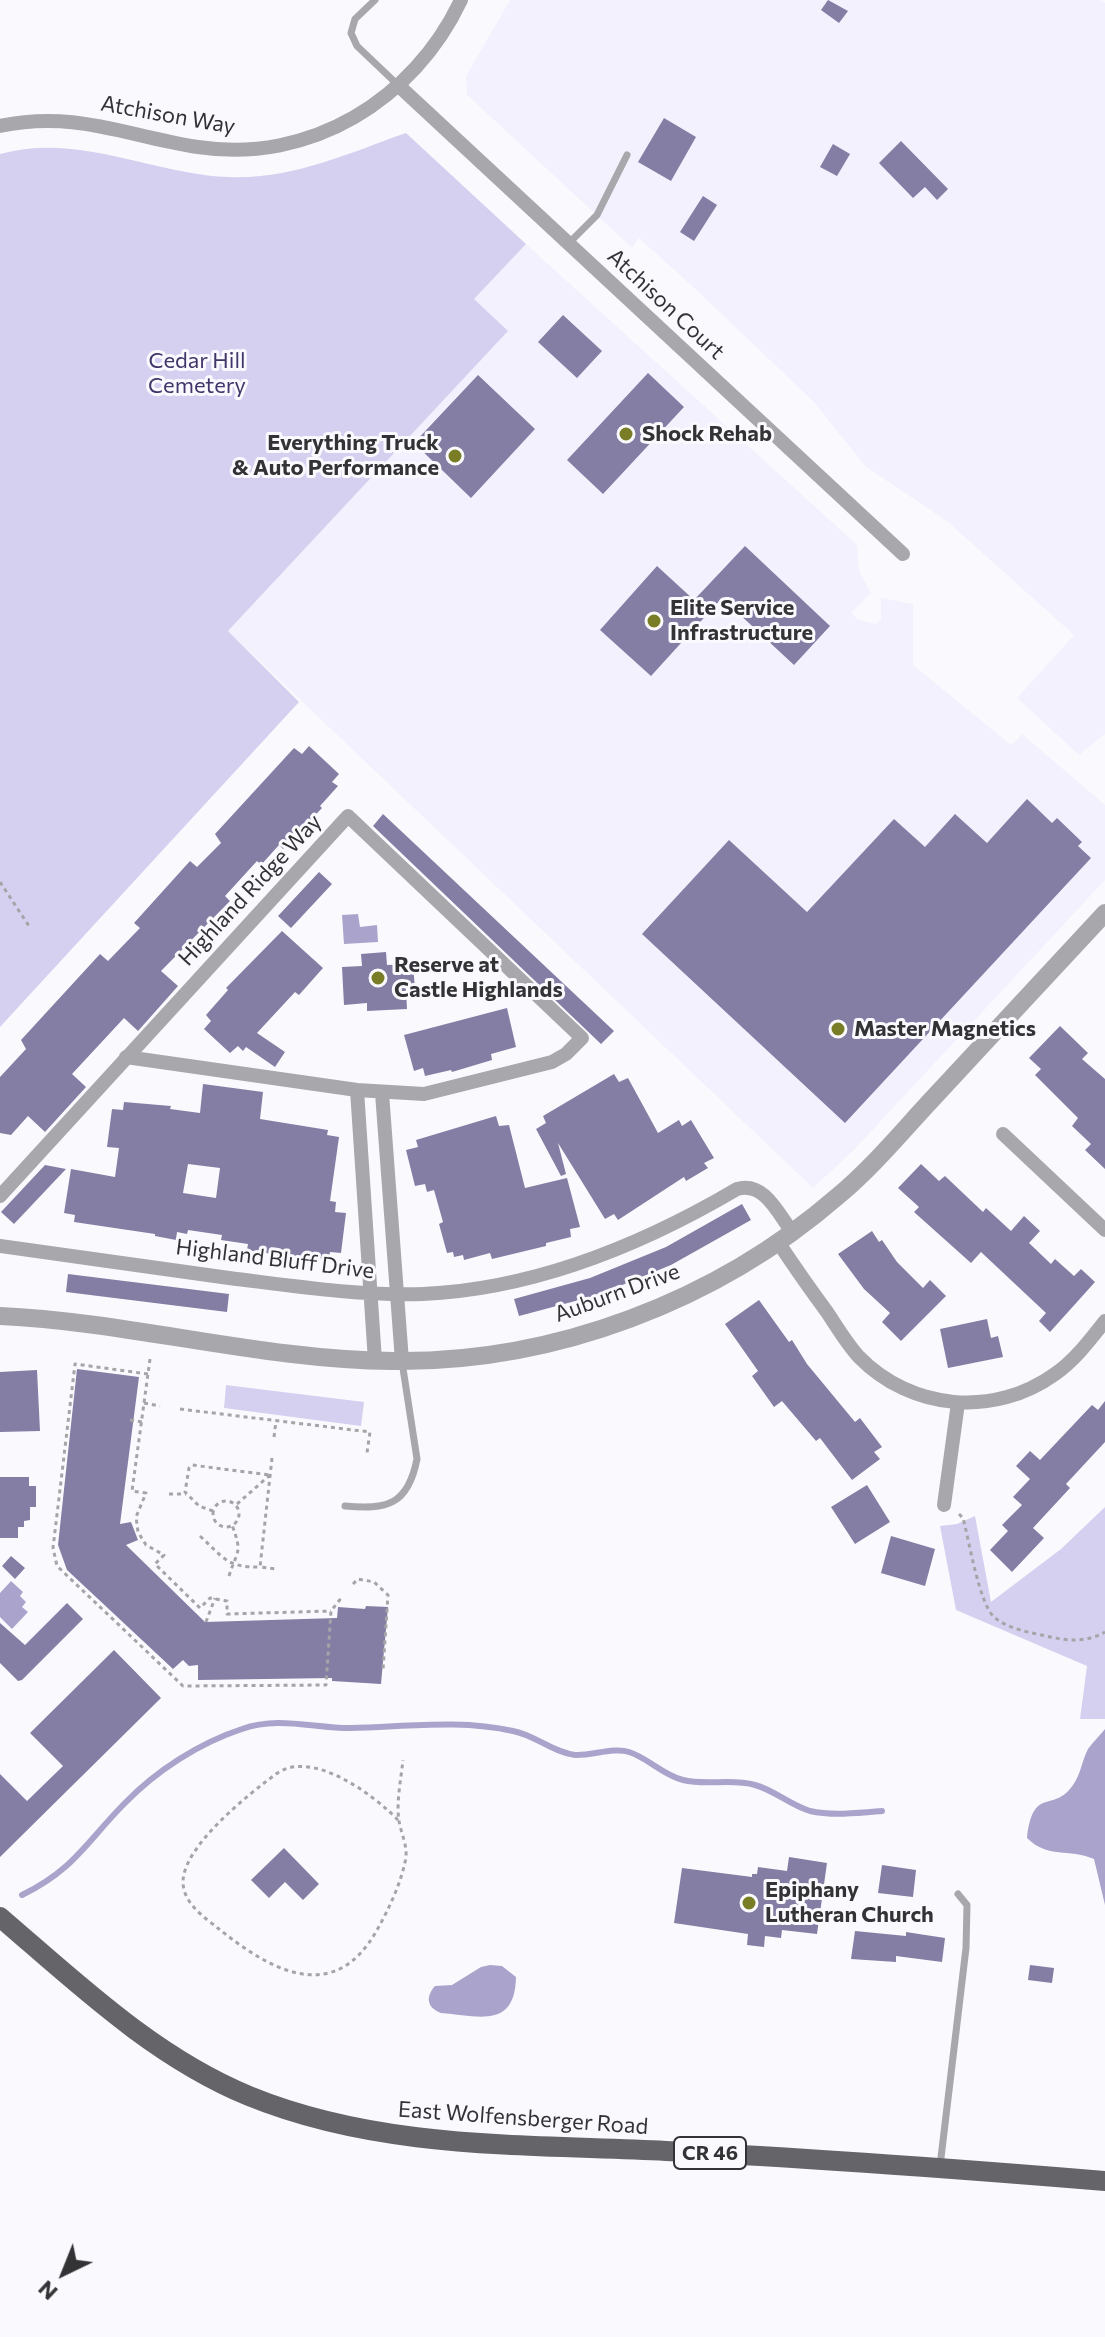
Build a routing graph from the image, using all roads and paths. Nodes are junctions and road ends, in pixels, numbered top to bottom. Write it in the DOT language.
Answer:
graph roads {
  1 [pos="375,0"];
  2 [pos="461,0"];
  3 [pos="399,86"];
  4 [pos="0,126"];
  5 [pos="627,155"];
  6 [pos="568,244"];
  7 [pos="903,554"];
  8 [pos="0,882"];
  9 [pos="1105,913"];
  10 [pos="29,926"];
  11 [pos="126,1057"];
  12 [pos="357,1090"];
  13 [pos="382,1093"];
  14 [pos="1003,1134"];
  15 [pos="0,1196"];
  16 [pos="1105,1230"];
  17 [pos="785,1237"];
  18 [pos="0,1246"];
  19 [pos="371,1294"];
  20 [pos="398,1294"];
  21 [pos="0,1316"];
  22 [pos="1105,1321"];
  23 [pos="150,1359"];
  24 [pos="375,1361"];
  25 [pos="402,1361"];
  26 [pos="148,1374"];
  27 [pos="144,1403"];
  28 [pos="958,1403"];
  29 [pos="160,1406"];
  30 [pos="180,1409"];
  31 [pos="130,1420"];
  32 [pos="276,1421"];
  33 [pos="142,1422"];
  34 [pos="274,1437"];
  35 [pos="367,1453"];
  36 [pos="272,1458"];
  37 [pos="270,1475"];
  38 [pos="169,1494"];
  39 [pos="186,1494"];
  40 [pos="236,1505"];
  41 [pos="944,1505"];
  42 [pos="345,1506"];
  43 [pos="213,1511"];
  44 [pos="232,1525"];
  45 [pos="200,1536"];
  46 [pos="233,1564"];
  47 [pos="260,1567"];
  48 [pos="276,1569"];
  49 [pos="229,1576"];
  50 [pos="353,1584"];
  51 [pos="342,1597"];
  52 [pos="215,1598"];
  53 [pos="331,1611"];
  54 [pos="285,1612"];
  55 [pos="285,1619"];
  56 [pos="206,1622"];
  57 [pos="1105,1632"];
  58 [pos="383,1670"];
  59 [pos="403,1760"];
  60 [pos="398,1820"];
  61 [pos="958,1894"];
  62 [pos="0,1917"];
  63 [pos="940,2168"];
  64 [pos="1105,2181"];
  1 -- 3 [label="lane"];
  2 -- 3 [label="street, Atchison Way"];
  3 -- 4 [label="street, Atchison Way"];
  3 -- 6 [label="street, Atchison Court"];
  5 -- 6 [label="lane"];
  6 -- 7 [label="street, Atchison Court"];
  8 -- 10 [label="path"];
  9 -- 17 [label="street, Auburn Drive"];
  11 -- 12 [label="street"];
  11 -- 13 [label="street, Highland Ridge Way"];
  11 -- 15 [label="street, Highland Ridge Way"];
  12 -- 13 [label="street"];
  12 -- 19 [label="street"];
  13 -- 20 [label="street"];
  14 -- 16 [label="street"];
  17 -- 20 [label="street, Highland Bluff Drive"];
  17 -- 25 [label="street, Auburn Drive"];
  17 -- 28 [label="street"];
  18 -- 19 [label="street, Highland Bluff Drive"];
  19 -- 20 [label="street, Highland Bluff Drive"];
  19 -- 24 [label="street"];
  20 -- 25 [label="street"];
  21 -- 24 [label="street, Auburn Drive"];
  22 -- 28 [label="street"];
  23 -- 26 [label="path"];
  24 -- 25 [label="street, Auburn Drive"];
  25 -- 42 [label="lane"];
  26 -- 27 [label="path"];
  26 -- 53 [label="path"];
  27 -- 29 [label="path"];
  27 -- 33 [label="path"];
  28 -- 41 [label="street"];
  30 -- 32 [label="path"];
  31 -- 33 [label="path"];
  32 -- 34 [label="path"];
  32 -- 35 [label="path"];
  33 -- 52 [label="path"];
  36 -- 37 [label="path"];
  37 -- 39 [label="path"];
  37 -- 40 [label="path"];
  37 -- 47 [label="path"];
  38 -- 39 [label="path"];
  39 -- 43 [label="path"];
  40 -- 43 [label="path"];
  40 -- 44 [label="path"];
  41 -- 57 [label="path"];
  43 -- 44 [label="path"];
  44 -- 46 [label="path"];
  45 -- 46 [label="path"];
  46 -- 47 [label="path"];
  46 -- 49 [label="path"];
  47 -- 48 [label="path"];
  50 -- 58 [label="path"];
  51 -- 53 [label="path"];
  52 -- 54 [label="path"];
  52 -- 56 [label="path"];
  53 -- 54 [label="path"];
  54 -- 55 [label="path"];
  59 -- 60 [label="path"];
  60 -- 60 [label="path"];
  61 -- 63 [label="lane"];
  62 -- 63 [label="main road, East Wolfensberger Road / CR 46"];
  63 -- 64 [label="main road, East Wolfensberger Road / CR 46"];
}
